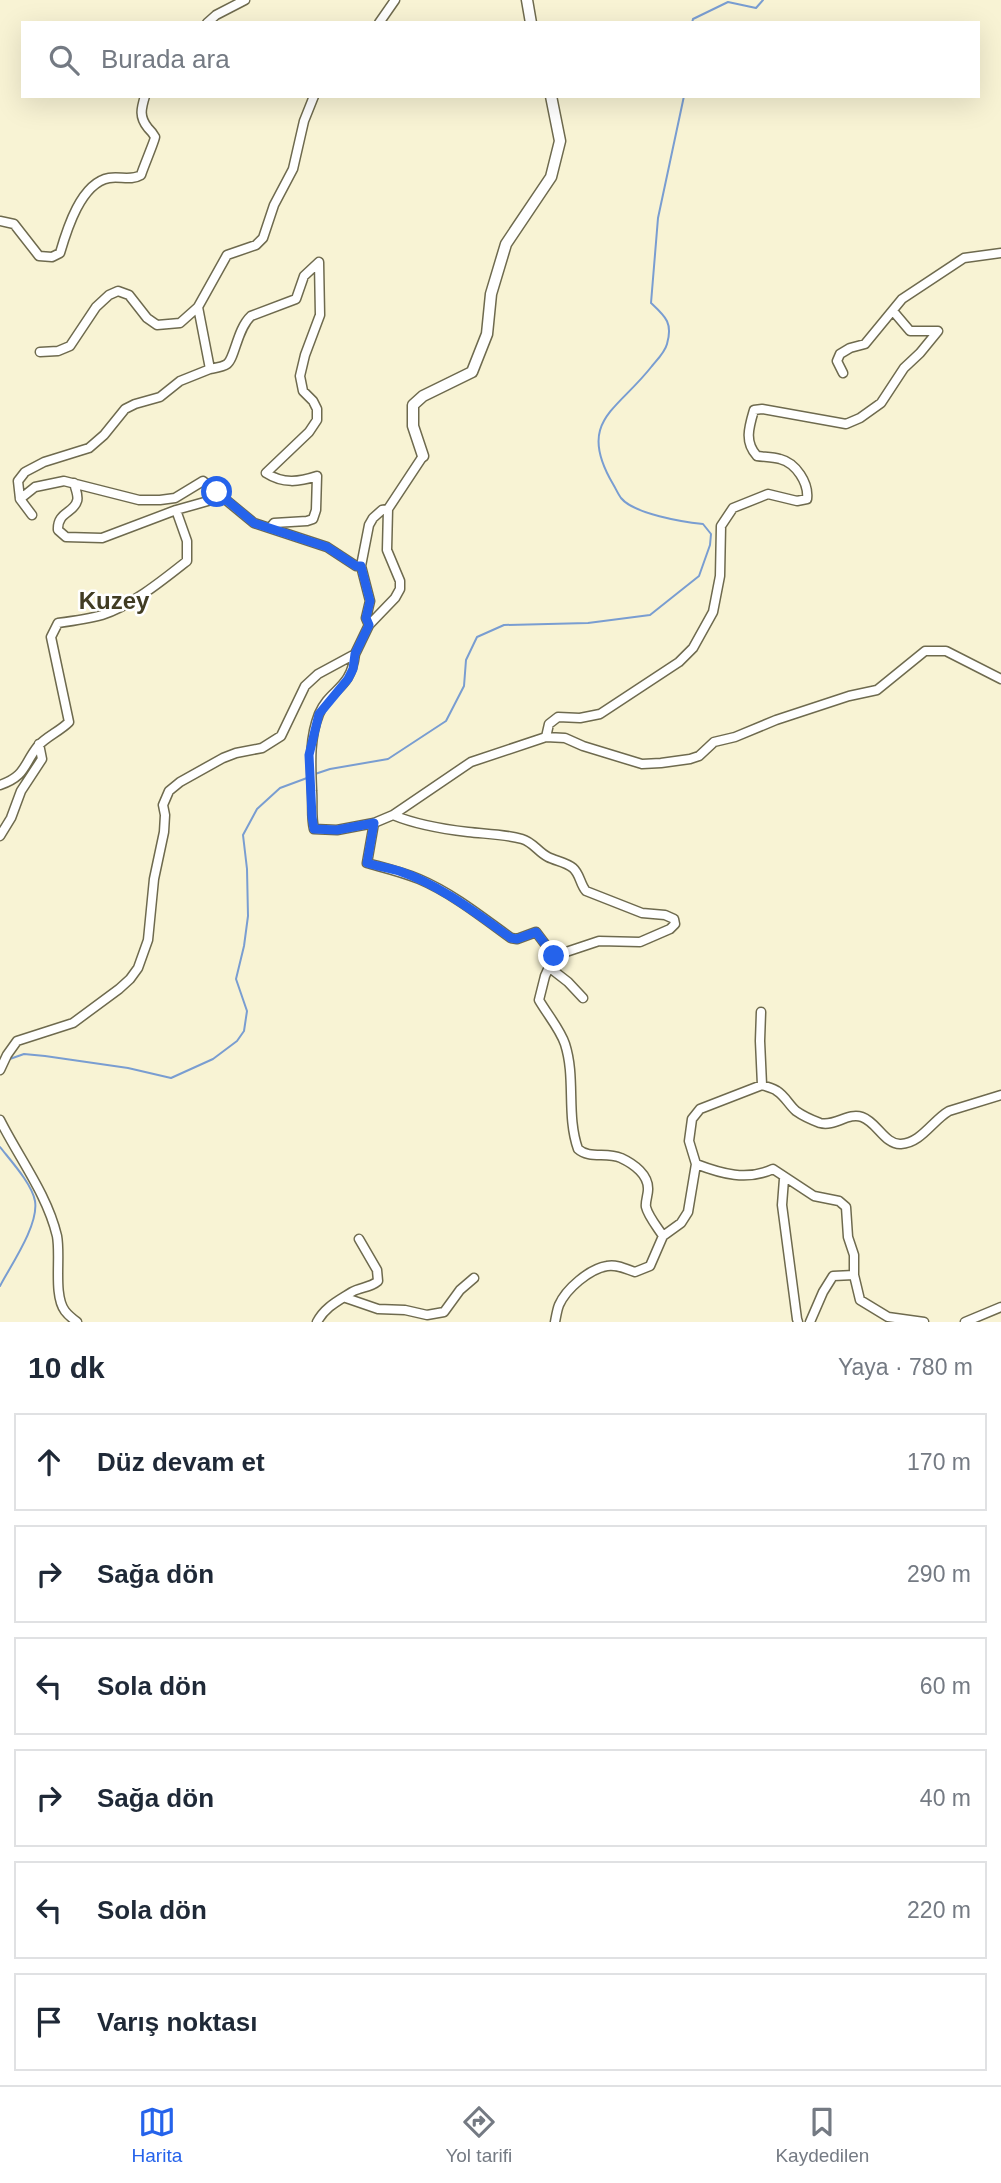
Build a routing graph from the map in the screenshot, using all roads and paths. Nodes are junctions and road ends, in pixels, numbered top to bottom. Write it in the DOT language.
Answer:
graph roads {
  1 [pos="245,0"];
  2 [pos="395,0"];
  3 [pos="527,0"];
  4 [pos="209,21"];
  5 [pos="380,21"];
  6 [pos="531,21"];
  7 [pos="144,98"];
  8 [pos="313,98"];
  9 [pos="552,98"];
  10 [pos="0,221"];
  11 [pos="1001,253"];
  12 [pos="198,307"];
  13 [pos="893,311"];
  14 [pos="40,352"];
  15 [pos="210,369"];
  16 [pos="843,373"];
  17 [pos="423,456"];
  18 [pos="74,483"];
  19 [pos="217,492"];
  20 [pos="20,499"];
  21 [pos="388,509"];
  22 [pos="176,510"];
  23 [pos="32,515"];
  24 [pos="270,528"];
  25 [pos="361,566"];
  26 [pos="369,625"];
  27 [pos="355,654"];
  28 [pos="1001,679"];
  29 [pos="546,737"];
  30 [pos="39,744"];
  31 [pos="0,785"];
  32 [pos="393,815"];
  33 [pos="374,823"];
  34 [pos="0,836"];
  35 [pos="554,956"];
  36 [pos="550,968"];
  37 [pos="583,998"];
  38 [pos="761,1012"];
  39 [pos="1,1069"];
  40 [pos="762,1085"];
  41 [pos="1001,1095"];
  42 [pos="0,1119"];
  43 [pos="696,1164"];
  44 [pos="784,1179"];
  45 [pos="663,1236"];
  46 [pos="359,1239"];
  47 [pos="853,1275"];
  48 [pos="474,1278"];
  49 [pos="346,1298"];
  50 [pos="1001,1307"];
  51 [pos="444,1312"];
  52 [pos="77,1322"];
  53 [pos="317,1322"];
  54 [pos="445,1322"];
  55 [pos="555,1322"];
  56 [pos="799,1322"];
  57 [pos="810,1322"];
  58 [pos="924,1322"];
  59 [pos="965,1322"];
  1 -- 4 [label="street"];
  2 -- 5 [label="street"];
  3 -- 6 [label="street"];
  7 -- 10 [label="street"];
  8 -- 12 [label="street"];
  9 -- 17 [label="street"];
  11 -- 13 [label="street"];
  12 -- 14 [label="street"];
  12 -- 15 [label="street"];
  13 -- 16 [label="street"];
  13 -- 29 [label="street"];
  15 -- 20 [label="street"];
  15 -- 24 [label="street"];
  17 -- 21 [label="street"];
  18 -- 19 [label="street"];
  18 -- 20 [label="street"];
  18 -- 22 [label="street"];
  19 -- 22 [label="street"];
  19 -- 24 [label="street"];
  20 -- 23 [label="street"];
  21 -- 25 [label="street"];
  21 -- 26 [label="street"];
  22 -- 30 [label="street"];
  24 -- 25 [label="street"];
  25 -- 26 [label="street"];
  26 -- 27 [label="street"];
  27 -- 33 [label="street"];
  27 -- 39 [label="street"];
  28 -- 29 [label="street"];
  29 -- 32 [label="street"];
  30 -- 31 [label="street"];
  30 -- 34 [label="street"];
  32 -- 33 [label="street"];
  32 -- 35 [label="street"];
  33 -- 35 [label="street"];
  35 -- 36 [label="street"];
  36 -- 37 [label="street"];
  36 -- 45 [label="street"];
  38 -- 40 [label="street"];
  40 -- 41 [label="street"];
  40 -- 43 [label="street"];
  42 -- 52 [label="street"];
  43 -- 44 [label="street"];
  43 -- 45 [label="street"];
  44 -- 47 [label="street"];
  44 -- 56 [label="street"];
  45 -- 55 [label="street"];
  46 -- 49 [label="street"];
  47 -- 57 [label="street"];
  47 -- 58 [label="street"];
  48 -- 51 [label="street"];
  49 -- 51 [label="street"];
  49 -- 53 [label="street"];
  50 -- 59 [label="street"];
  51 -- 54 [label="street"];
}
